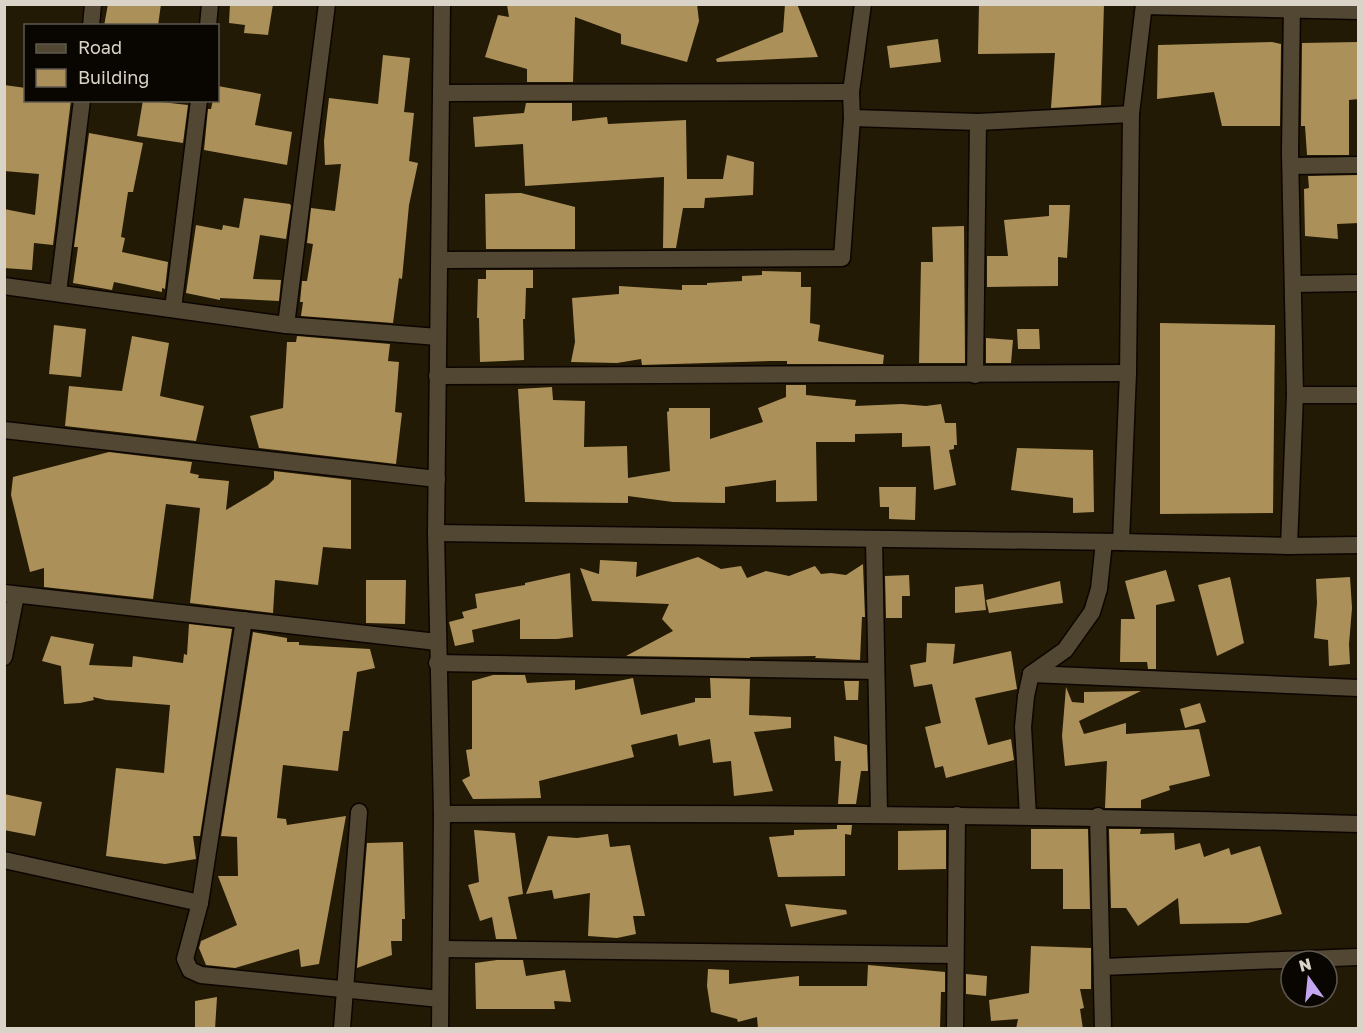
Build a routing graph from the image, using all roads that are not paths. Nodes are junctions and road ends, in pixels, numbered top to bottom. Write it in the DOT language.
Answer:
graph roads {
  1 [pos="93,4"];
  2 [pos="210,4"];
  3 [pos="327,4"];
  4 [pos="442,4"];
  5 [pos="863,4"];
  6 [pos="1144,5"];
  7 [pos="1292,7"];
  8 [pos="1359,11"];
  9 [pos="91,24"];
  10 [pos="208,24"];
  11 [pos="851,92"];
  12 [pos="441,93"];
  13 [pos="82,102"];
  14 [pos="198,102"];
  15 [pos="1131,114"];
  16 [pos="852,118"];
  17 [pos="978,122"];
  18 [pos="1359,165"];
  19 [pos="1291,166"];
  20 [pos="440,260"];
  21 [pos="1359,283"];
  22 [pos="1294,284"];
  23 [pos="4,286"];
  24 [pos="58,292"];
  25 [pos="173,309"];
  26 [pos="286,325"];
  27 [pos="438,337"];
  28 [pos="1128,373"];
  29 [pos="975,375"];
  30 [pos="437,376"];
  31 [pos="1295,395"];
  32 [pos="1359,395"];
  33 [pos="4,429"];
  34 [pos="437,479"];
  35 [pos="436,533"];
  36 [pos="874,538"];
  37 [pos="1104,542"];
  38 [pos="1121,542"];
  39 [pos="1359,545"];
  40 [pos="1289,546"];
  41 [pos="10,594"];
  42 [pos="244,620"];
  43 [pos="437,642"];
  44 [pos="4,657"];
  45 [pos="437,663"];
  46 [pos="876,671"];
  47 [pos="1031,674"];
  48 [pos="1359,688"];
  49 [pos="359,812"];
  50 [pos="442,814"];
  51 [pos="879,814"];
  52 [pos="957,815"];
  53 [pos="1028,816"];
  54 [pos="1098,816"];
  55 [pos="1359,824"];
  56 [pos="4,860"];
  57 [pos="200,903"];
  58 [pos="441,949"];
  59 [pos="955,955"];
  60 [pos="1359,957"];
  61 [pos="1102,967"];
  62 [pos="346,989"];
  63 [pos="440,999"];
  64 [pos="342,1029"];
  65 [pos="440,1029"];
  66 [pos="955,1029"];
  67 [pos="1103,1029"];
  1 -- 9 [label="street"];
  2 -- 10 [label="street"];
  3 -- 26 [label="street"];
  4 -- 12 [label="street"];
  5 -- 11 [label="street"];
  6 -- 7 [label="street"];
  6 -- 15 [label="street"];
  7 -- 8 [label="street"];
  7 -- 19 [label="street"];
  11 -- 12 [label="street"];
  11 -- 16 [label="street"];
  12 -- 20 [label="street"];
  13 -- 24 [label="street"];
  14 -- 25 [label="street"];
  15 -- 17 [label="street"];
  15 -- 28 [label="street"];
  16 -- 17 [label="street"];
  16 -- 20 [label="street"];
  17 -- 29 [label="street"];
  18 -- 19 [label="street"];
  19 -- 22 [label="street"];
  20 -- 27 [label="street"];
  21 -- 22 [label="street"];
  22 -- 31 [label="street"];
  23 -- 24 [label="street"];
  24 -- 25 [label="street"];
  25 -- 26 [label="street"];
  26 -- 27 [label="street"];
  27 -- 30 [label="street"];
  28 -- 29 [label="street"];
  28 -- 38 [label="street"];
  29 -- 30 [label="street"];
  30 -- 34 [label="street"];
  31 -- 32 [label="street"];
  31 -- 40 [label="street"];
  33 -- 34 [label="street"];
  34 -- 35 [label="street"];
  35 -- 36 [label="street"];
  35 -- 43 [label="street"];
  36 -- 37 [label="street"];
  36 -- 46 [label="street"];
  37 -- 38 [label="street"];
  37 -- 47 [label="street"];
  38 -- 40 [label="street"];
  39 -- 40 [label="street"];
  41 -- 42 [label="street"];
  41 -- 44 [label="street"];
  42 -- 43 [label="street"];
  42 -- 57 [label="street"];
  43 -- 45 [label="street"];
  45 -- 46 [label="street"];
  45 -- 50 [label="street"];
  46 -- 51 [label="street"];
  47 -- 48 [label="street"];
  47 -- 53 [label="street"];
  49 -- 62 [label="street"];
  50 -- 51 [label="street"];
  50 -- 58 [label="street"];
  51 -- 52 [label="street"];
  52 -- 53 [label="street"];
  52 -- 59 [label="street"];
  53 -- 54 [label="street"];
  54 -- 55 [label="street"];
  54 -- 61 [label="street"];
  56 -- 57 [label="street"];
  57 -- 62 [label="street"];
  58 -- 59 [label="street"];
  58 -- 63 [label="street"];
  59 -- 66 [label="street"];
  60 -- 61 [label="street"];
  61 -- 67 [label="street"];
  62 -- 63 [label="street"];
  62 -- 64 [label="street"];
  63 -- 65 [label="street"];
}
